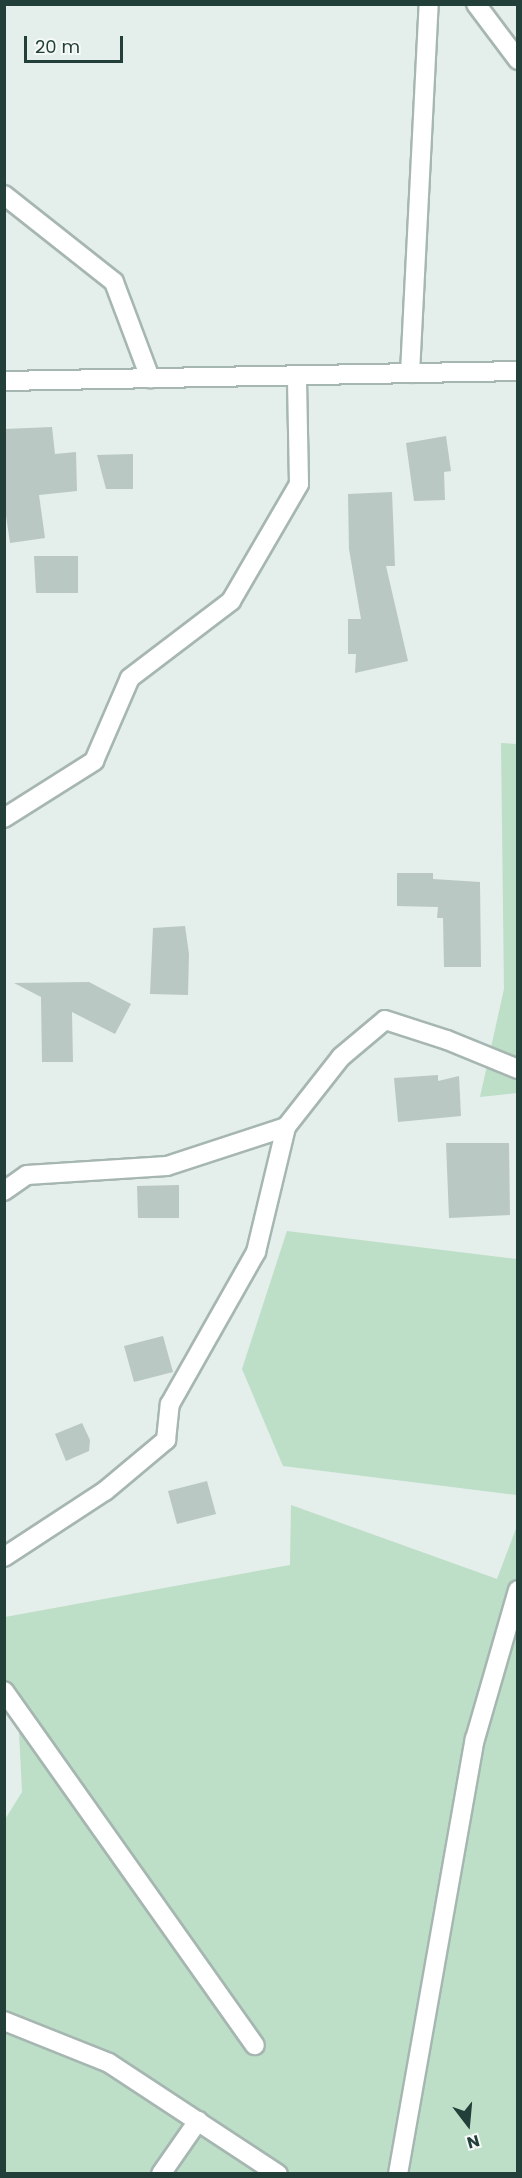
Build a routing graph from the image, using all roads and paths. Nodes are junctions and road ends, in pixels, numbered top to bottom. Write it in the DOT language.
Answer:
graph roads {
  1 [pos="429,4"];
  2 [pos="476,4"];
  3 [pos="518,60"];
  4 [pos="4,195"];
  5 [pos="518,371"];
  6 [pos="410,373"];
  7 [pos="297,375"];
  8 [pos="150,378"];
  9 [pos="4,381"];
  10 [pos="4,818"];
  11 [pos="518,1069"];
  12 [pos="286,1127"];
  13 [pos="4,1191"];
  14 [pos="5,1556"];
  15 [pos="518,1590"];
  16 [pos="4,1691"];
  17 [pos="4,2021"];
  18 [pos="255,2045"];
  19 [pos="198,2121"];
  20 [pos="161,2174"];
  21 [pos="278,2174"];
  22 [pos="398,2174"];
  1 -- 6 [label="street"];
  2 -- 3 [label="street"];
  4 -- 8 [label="street"];
  5 -- 6 [label="street"];
  6 -- 7 [label="street"];
  7 -- 8 [label="street"];
  7 -- 10 [label="street"];
  8 -- 9 [label="street"];
  11 -- 12 [label="street"];
  12 -- 13 [label="street"];
  12 -- 14 [label="street"];
  15 -- 22 [label="street"];
  16 -- 18 [label="street"];
  17 -- 19 [label="street"];
  19 -- 20 [label="street"];
  19 -- 21 [label="street"];
}
